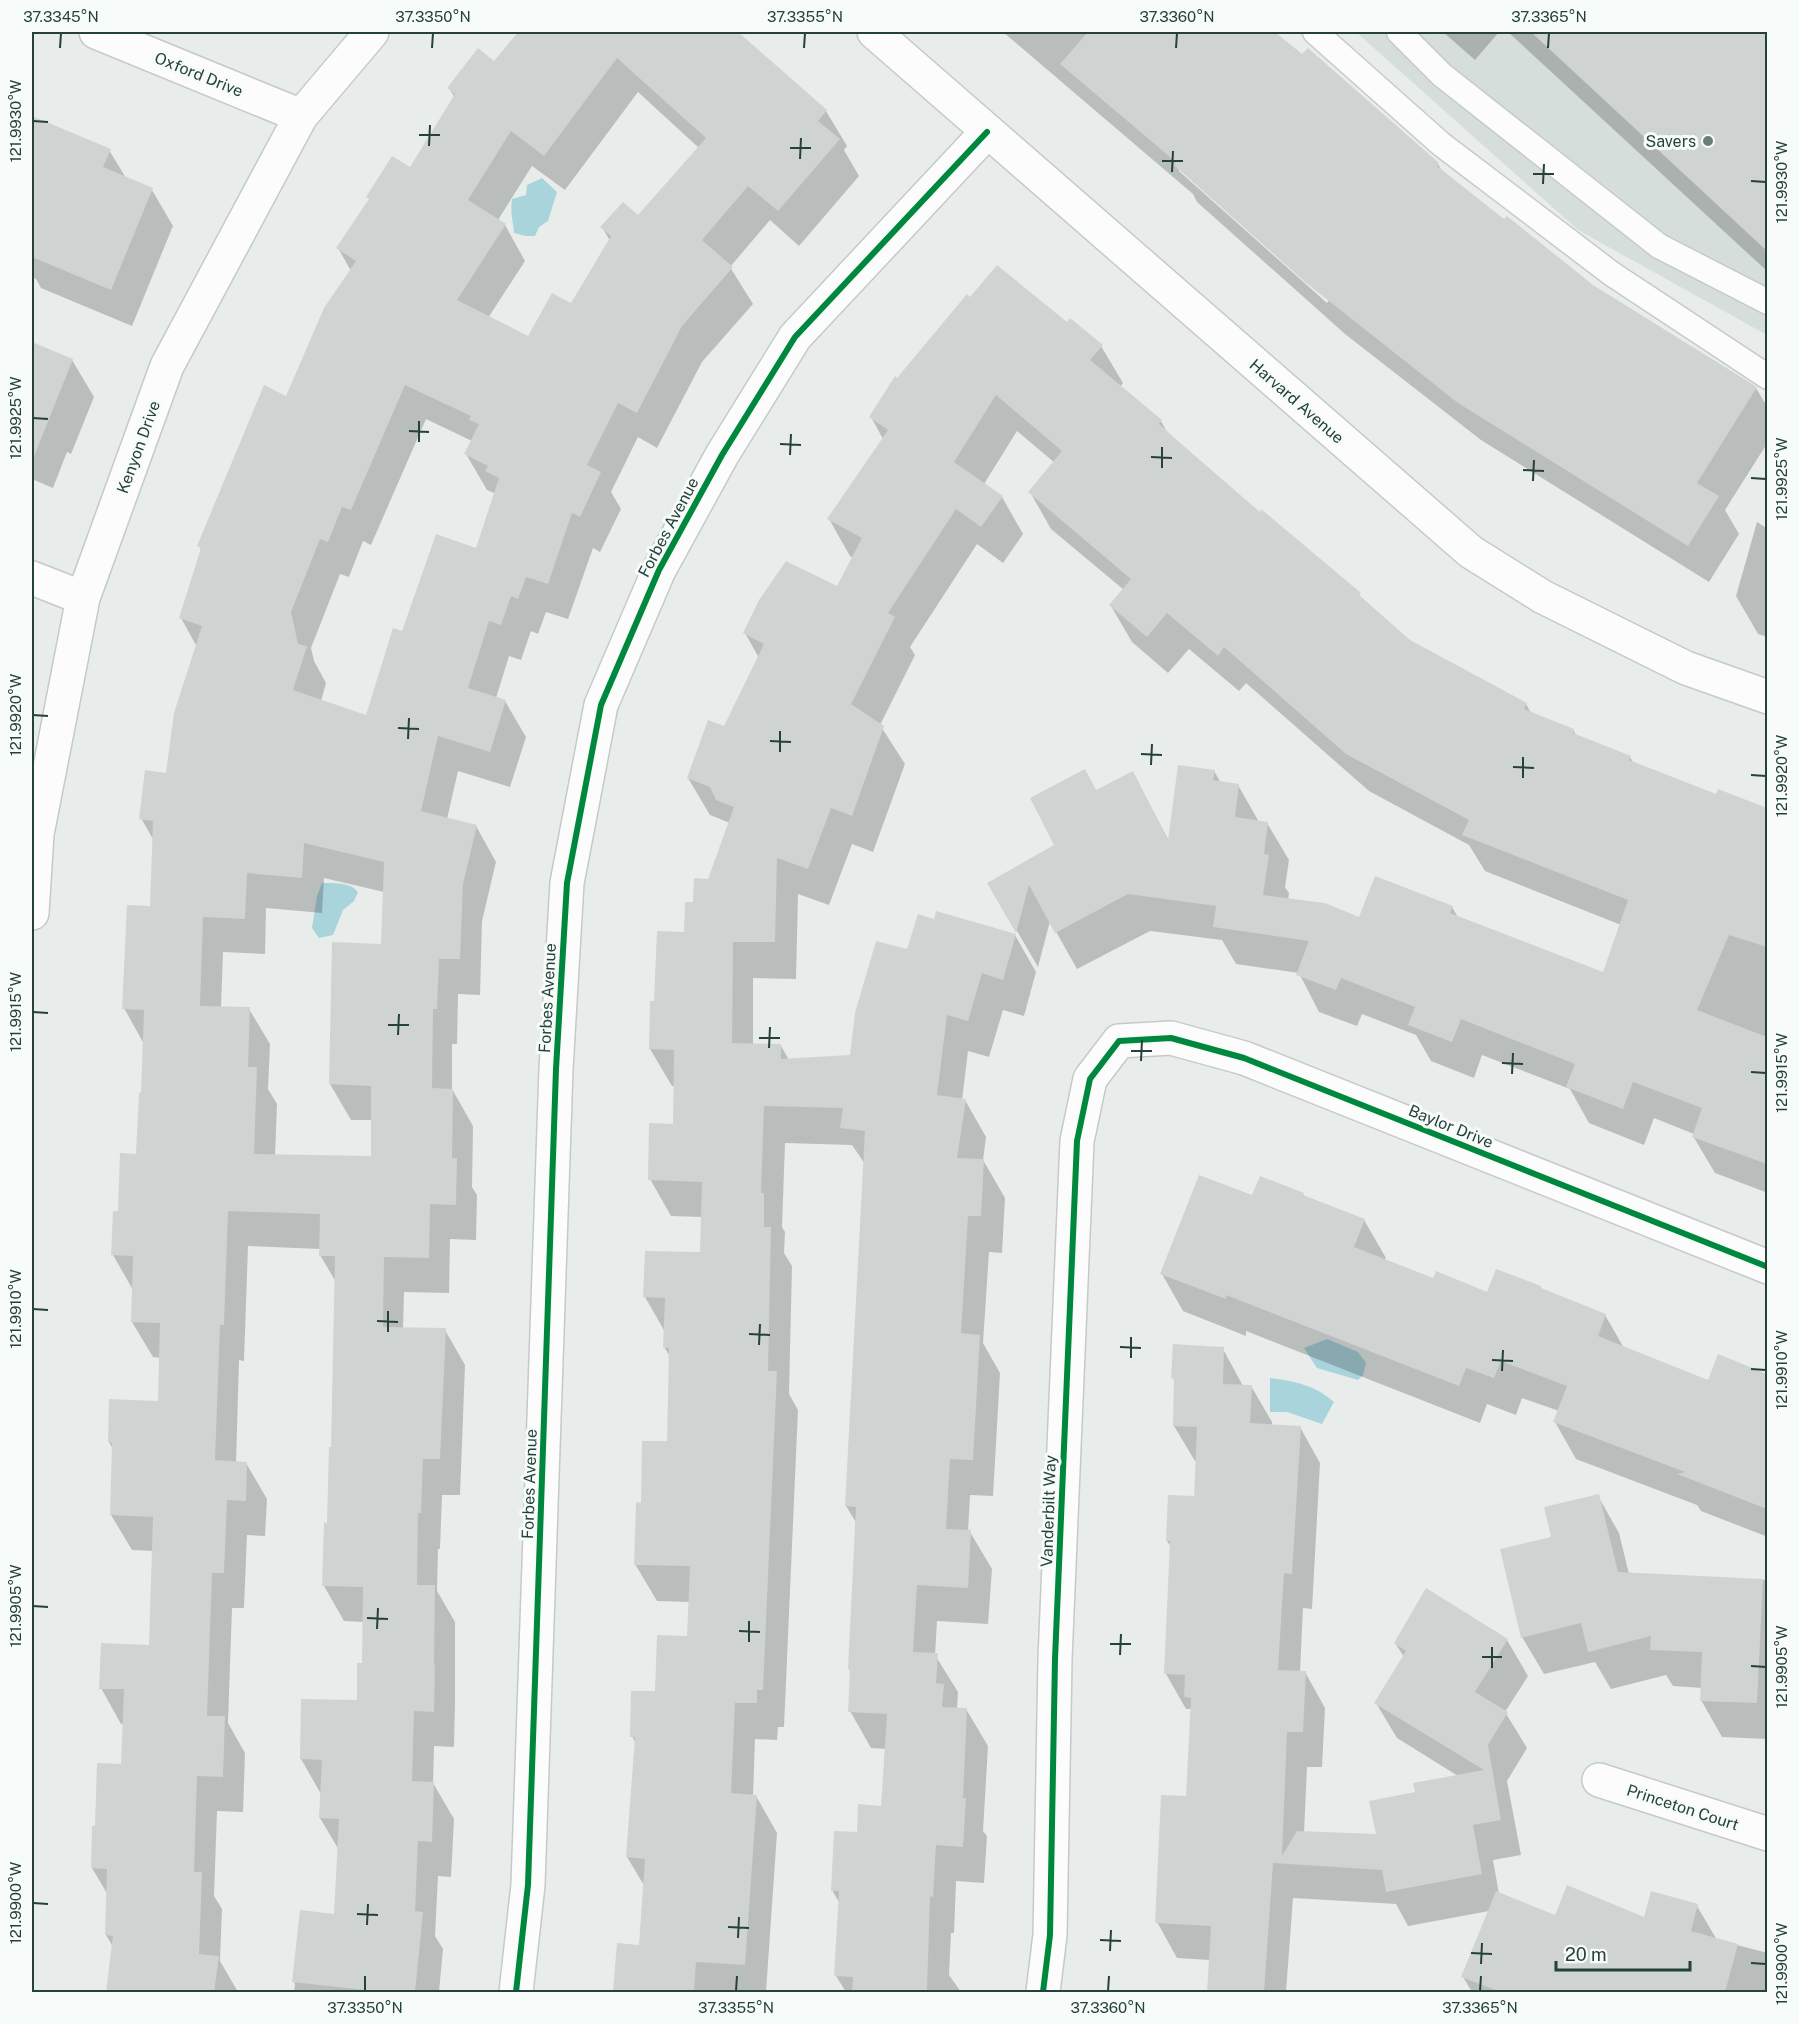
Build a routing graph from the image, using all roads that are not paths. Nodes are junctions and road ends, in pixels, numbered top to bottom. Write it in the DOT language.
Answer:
graph roads {
  1 [pos="96,32"];
  2 [pos="372,32"];
  3 [pos="874,32"];
  4 [pos="1315,32"];
  5 [pos="1399,32"];
  6 [pos="301,116"];
  7 [pos="987,132"];
  8 [pos="1767,302"];
  9 [pos="1767,377"];
  10 [pos="32,578"];
  11 [pos="83,598"];
  12 [pos="1767,697"];
  13 [pos="32,913"];
  14 [pos="1119,1041"];
  15 [pos="1767,1267"];
  16 [pos="1599,1780"];
  17 [pos="1767,1834"];
  18 [pos="516,1992"];
  19 [pos="1043,1992"];
  1 -- 6 [label="street, Oxford Drive"];
  2 -- 6 [label="street, Kenyon Drive"];
  3 -- 7 [label="street, Harvard Avenue"];
  4 -- 9 [label="lane"];
  5 -- 8 [label="lane"];
  6 -- 11 [label="street, Kenyon Drive"];
  7 -- 12 [label="street, Harvard Avenue"];
  7 -- 18 [label="street, Forbes Avenue"];
  10 -- 11 [label="street"];
  11 -- 13 [label="street, Kenyon Drive"];
  14 -- 15 [label="street, Baylor Drive"];
  14 -- 19 [label="street, Vanderbilt Way"];
  16 -- 17 [label="street, Princeton Court"];
}
